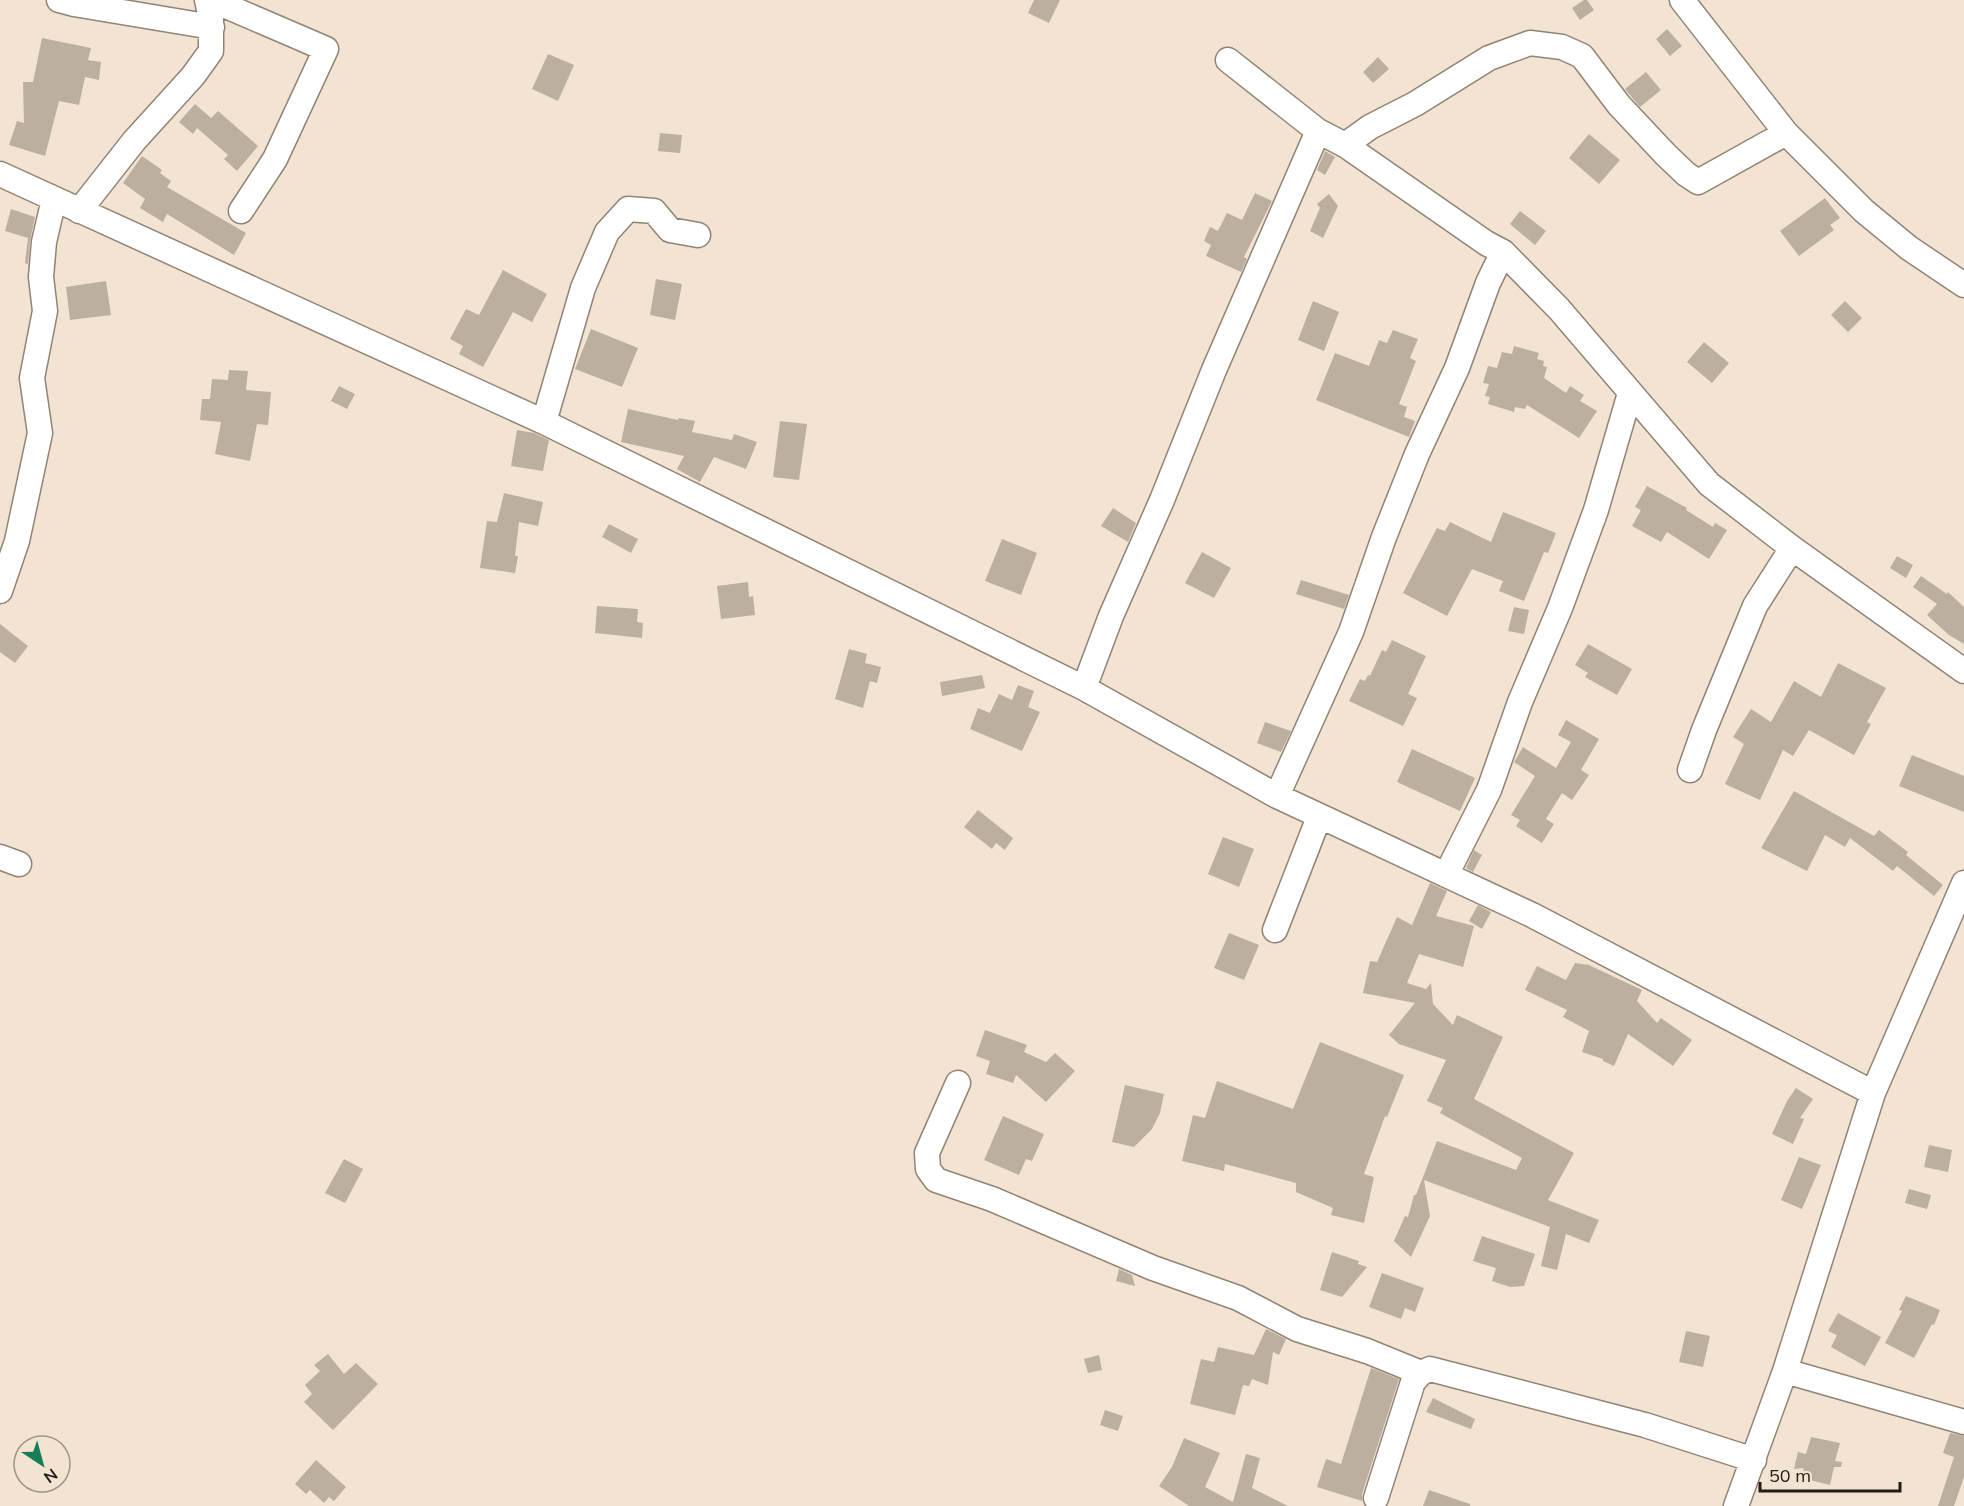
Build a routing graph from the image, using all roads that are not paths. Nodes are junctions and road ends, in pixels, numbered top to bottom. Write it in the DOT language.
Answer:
graph roads {
  1 [pos="59,0"];
  2 [pos="207,0"];
  3 [pos="212,0"];
  4 [pos="1682,0"];
  5 [pos="212,27"];
  6 [pos="1228,60"];
  7 [pos="1317,131"];
  8 [pos="1786,133"];
  9 [pos="1345,145"];
  10 [pos="0,174"];
  11 [pos="54,199"];
  12 [pos="79,211"];
  13 [pos="242,212"];
  14 [pos="698,235"];
  15 [pos="1503,252"];
  16 [pos="1960,278"];
  17 [pos="1630,393"];
  18 [pos="543,422"];
  19 [pos="1792,548"];
  20 [pos="0,591"];
  21 [pos="1964,671"];
  22 [pos="1084,688"];
  23 [pos="1690,770"];
  24 [pos="1277,796"];
  25 [pos="1319,817"];
  26 [pos="1446,875"];
  27 [pos="1964,883"];
  28 [pos="1275,930"];
  29 [pos="958,1083"];
  30 [pos="1873,1092"];
  31 [pos="1785,1371"];
  32 [pos="1421,1373"];
  33 [pos="1964,1422"];
  34 [pos="1754,1460"];
  35 [pos="1376,1498"];
  36 [pos="1736,1506"];
  1 -- 5 [label="street"];
  2 -- 5 [label="street"];
  3 -- 13 [label="street"];
  4 -- 8 [label="street"];
  5 -- 12 [label="street"];
  6 -- 7 [label="street"];
  7 -- 9 [label="street"];
  7 -- 22 [label="street"];
  8 -- 9 [label="street"];
  8 -- 16 [label="street"];
  9 -- 15 [label="street"];
  10 -- 11 [label="street"];
  11 -- 12 [label="street"];
  11 -- 20 [label="street"];
  12 -- 18 [label="street"];
  14 -- 18 [label="street"];
  15 -- 17 [label="street"];
  15 -- 24 [label="street"];
  17 -- 19 [label="street"];
  17 -- 26 [label="street"];
  18 -- 22 [label="street"];
  19 -- 21 [label="street"];
  19 -- 23 [label="street"];
  22 -- 24 [label="street"];
  24 -- 25 [label="street"];
  25 -- 26 [label="street"];
  25 -- 28 [label="street"];
  26 -- 30 [label="street"];
  27 -- 30 [label="street"];
  29 -- 32 [label="street"];
  30 -- 31 [label="street"];
  31 -- 33 [label="street"];
  31 -- 34 [label="street"];
  32 -- 34 [label="street"];
  32 -- 35 [label="street"];
  34 -- 36 [label="street"];
}
